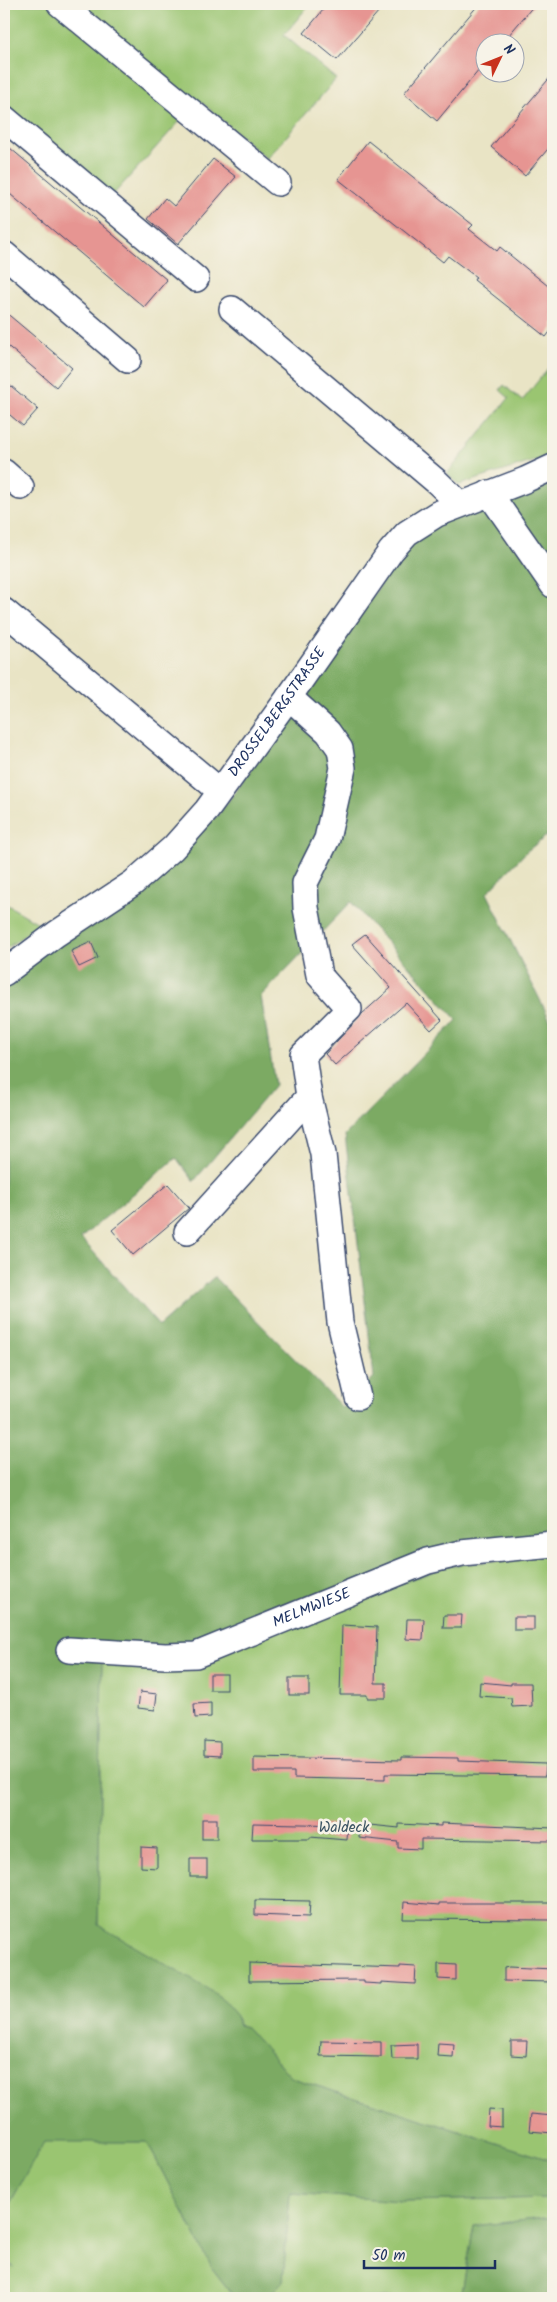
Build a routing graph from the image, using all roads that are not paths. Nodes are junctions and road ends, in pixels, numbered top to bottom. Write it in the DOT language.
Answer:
graph roads {
  1 [pos="60,4"];
  2 [pos="4,118"];
  3 [pos="278,183"];
  4 [pos="4,254"];
  5 [pos="196,280"];
  6 [pos="232,309"];
  7 [pos="128,360"];
  8 [pos="553,466"];
  9 [pos="490,493"];
  10 [pos="460,504"];
  11 [pos="553,585"];
  12 [pos="4,610"];
  13 [pos="289,697"];
  14 [pos="220,791"];
  15 [pos="4,972"];
  16 [pos="309,1097"];
  17 [pos="187,1232"];
  18 [pos="358,1397"];
  19 [pos="553,1544"];
  20 [pos="69,1650"];
  1 -- 3 [label="street"];
  2 -- 5 [label="street"];
  4 -- 7 [label="street"];
  6 -- 10 [label="street"];
  8 -- 9 [label="street, DROSSELBERGSTRASSE"];
  9 -- 10 [label="street, DROSSELBERGSTRASSE"];
  9 -- 11 [label="street"];
  10 -- 13 [label="street, DROSSELBERGSTRASSE"];
  12 -- 14 [label="street"];
  13 -- 14 [label="street, DROSSELBERGSTRASSE"];
  13 -- 16 [label="street"];
  14 -- 15 [label="street, DROSSELBERGSTRASSE"];
  16 -- 17 [label="street"];
  16 -- 18 [label="street"];
  19 -- 20 [label="street, MELMWIESE"];
}
